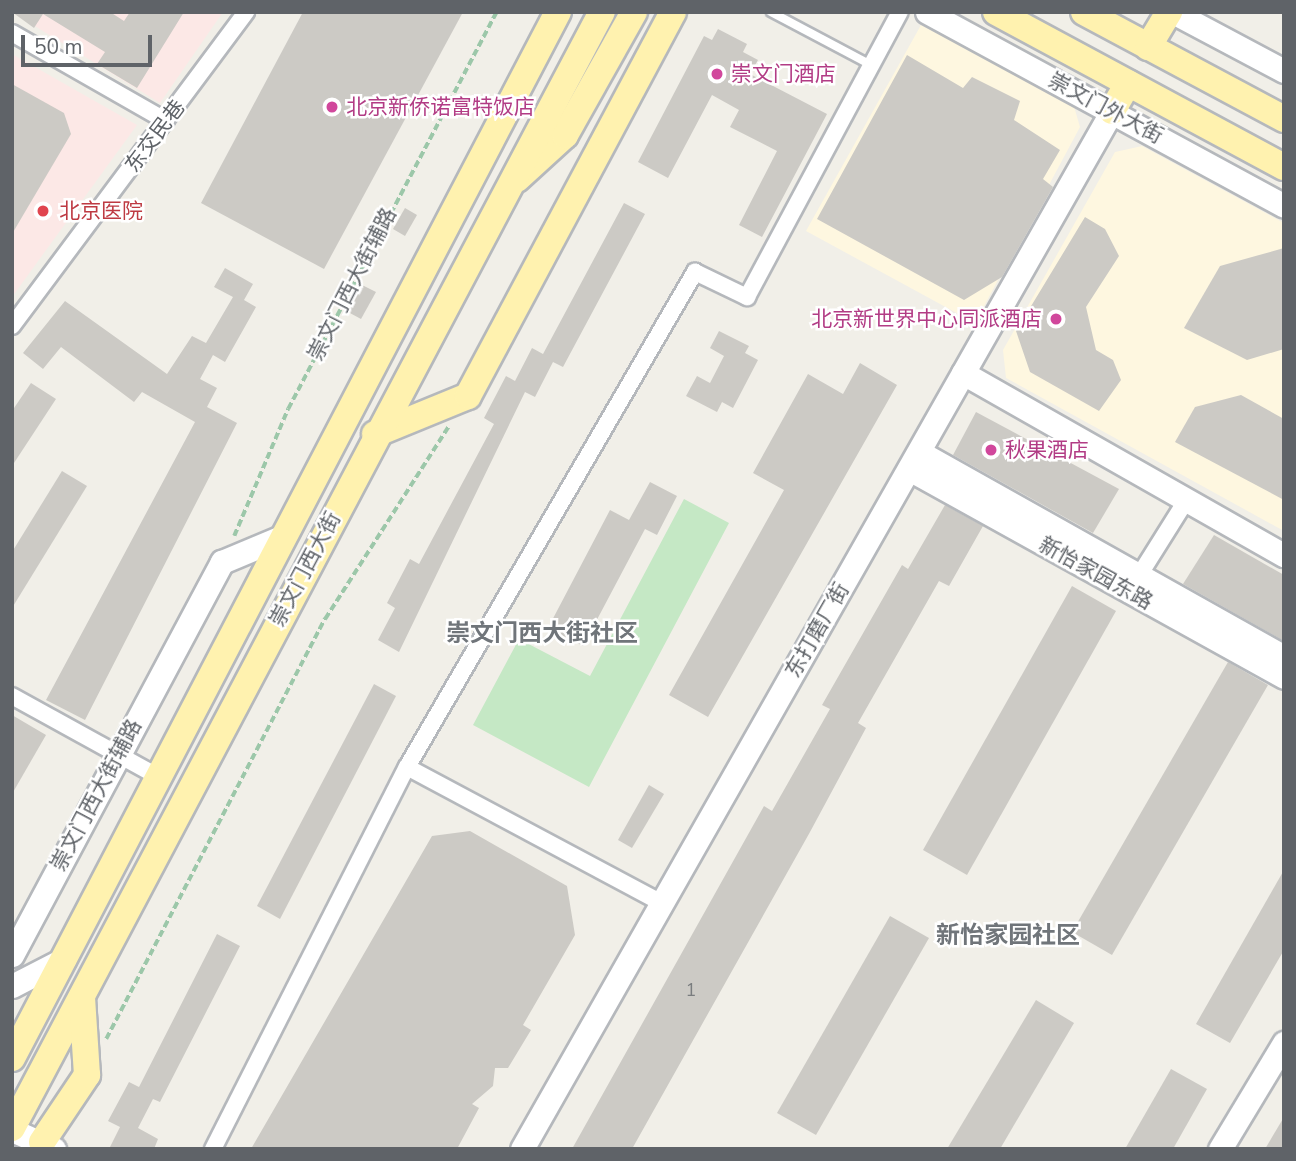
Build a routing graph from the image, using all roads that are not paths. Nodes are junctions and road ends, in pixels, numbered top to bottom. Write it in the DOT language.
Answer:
graph roads {
  1 [pos="246,12"];
  2 [pos="558,12"];
  3 [pos="602,12"];
  4 [pos="634,12"];
  5 [pos="673,12"];
  6 [pos="771,12"];
  7 [pos="900,12"];
  8 [pos="927,12"];
  9 [pos="996,12"];
  10 [pos="1084,12"];
  11 [pos="1171,12"];
  12 [pos="12,33"];
  13 [pos="1148,47"];
  14 [pos="871,65"];
  15 [pos="1284,71"];
  16 [pos="1128,83"];
  17 [pos="1112,111"];
  18 [pos="1284,119"];
  19 [pos="166,121"];
  20 [pos="1284,167"];
  21 [pos="500,194"];
  22 [pos="1284,206"];
  23 [pos="12,326"];
  24 [pos="963,373"];
  25 [pos="375,434"];
  26 [pos="914,460"];
  27 [pos="1187,499"];
  28 [pos="284,536"];
  29 [pos="1284,555"];
  30 [pos="1134,584"];
  31 [pos="1284,657"];
  32 [pos="1284,677"];
  33 [pos="12,696"];
  34 [pos="116,753"];
  35 [pos="407,766"];
  36 [pos="159,777"];
  37 [pos="662,903"];
  38 [pos="12,955"];
  39 [pos="64,959"];
  40 [pos="12,986"];
  41 [pos="82,995"];
  42 [pos="1284,1043"];
  43 [pos="12,1058"];
  44 [pos="12,1129"];
  45 [pos="45,1147"];
  46 [pos="213,1149"];
  47 [pos="522,1149"];
  48 [pos="1220,1149"];
  1 -- 19 [label="street, 东交民巷"];
  2 -- 28 [label="main road, 崇文门西大街"];
  3 -- 21 [label="main road, 崇文门西大街"];
  4 -- 21 [label="main road"];
  5 -- 25 [label="main road"];
  6 -- 14 [label="lane"];
  7 -- 14 [label="street"];
  8 -- 17 [label="street, 崇文门外大街"];
  9 -- 16 [label="main road, 崇文门外大街"];
  10 -- 13 [label="main road"];
  11 -- 13 [label="main road"];
  11 -- 15 [label="street"];
  12 -- 19 [label="street"];
  13 -- 18 [label="main road"];
  14 -- 35 [label="street"];
  16 -- 17 [label="main road"];
  16 -- 20 [label="main road, 崇文门外大街"];
  17 -- 22 [label="street, 崇文门外大街"];
  17 -- 24 [label="street, 东打磨厂街"];
  19 -- 23 [label="street, 东交民巷"];
  21 -- 25 [label="main road, 崇文门西大街"];
  24 -- 26 [label="street, 东打磨厂街"];
  24 -- 27 [label="street"];
  25 -- 41 [label="main road, 崇文门西大街"];
  26 -- 30 [label="street, 新怡家园东路"];
  26 -- 37 [label="street, 东打磨厂街"];
  27 -- 29 [label="street"];
  27 -- 30 [label="street"];
  28 -- 34 [label="street, 崇文门西大街辅路"];
  28 -- 36 [label="main road, 崇文门西大街"];
  30 -- 31 [label="street, 新怡家园东路"];
  30 -- 32 [label="street, 新怡家园东路"];
  33 -- 34 [label="street"];
  34 -- 36 [label="street"];
  34 -- 38 [label="street, 崇文门西大街辅路"];
  35 -- 37 [label="street"];
  35 -- 46 [label="street"];
  36 -- 39 [label="main road, 崇文门西大街"];
  37 -- 47 [label="street, 东打磨厂街"];
  39 -- 40 [label="street"];
  39 -- 43 [label="main road, 崇文门西大街"];
  41 -- 44 [label="main road, 崇文门西大街"];
  41 -- 45 [label="main road"];
  42 -- 48 [label="street"];
  44 -- 45 [label="street"];
}
